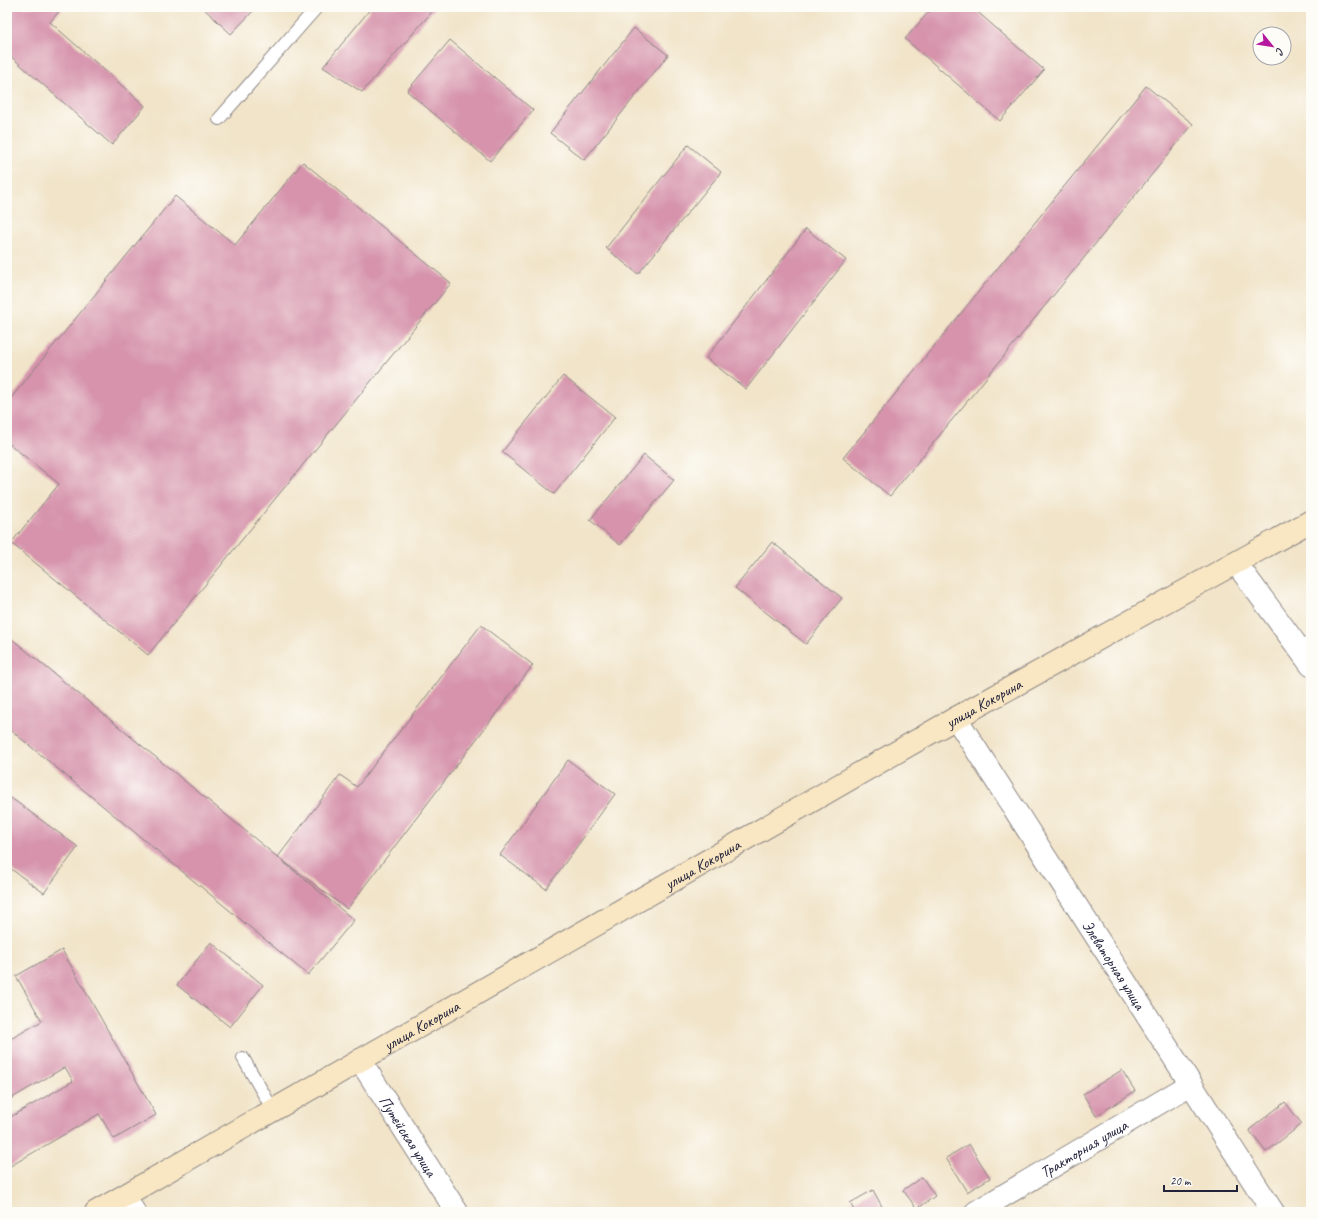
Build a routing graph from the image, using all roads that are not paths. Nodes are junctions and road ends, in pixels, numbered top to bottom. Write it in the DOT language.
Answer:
graph roads {
  1 [pos="318,7"];
  2 [pos="219,119"];
  3 [pos="1311,521"];
  4 [pos="1236,563"];
  5 [pos="1311,665"];
  6 [pos="956,718"];
  7 [pos="243,1058"];
  8 [pos="360,1060"];
  9 [pos="1191,1084"];
  10 [pos="273,1110"];
  11 [pos="129,1204"];
  12 [pos="96,1212"];
  13 [pos="457,1212"];
  14 [pos="976,1212"];
  15 [pos="1273,1212"];
  1 -- 2 [label="lane"];
  3 -- 4 [label="main road, улица Кокорина"];
  4 -- 5 [label="street"];
  4 -- 6 [label="main road, улица Кокорина"];
  6 -- 8 [label="main road, улица Кокорина"];
  6 -- 9 [label="street, Элеваторная улица"];
  7 -- 10 [label="lane"];
  8 -- 10 [label="main road, улица Кокорина"];
  8 -- 13 [label="street, Путейская улица"];
  9 -- 14 [label="street, Тракторная улица"];
  9 -- 15 [label="street, Элеваторная улица"];
  10 -- 11 [label="main road, улица Кокорина"];
  11 -- 12 [label="main road, улица Кокорина"];
}
